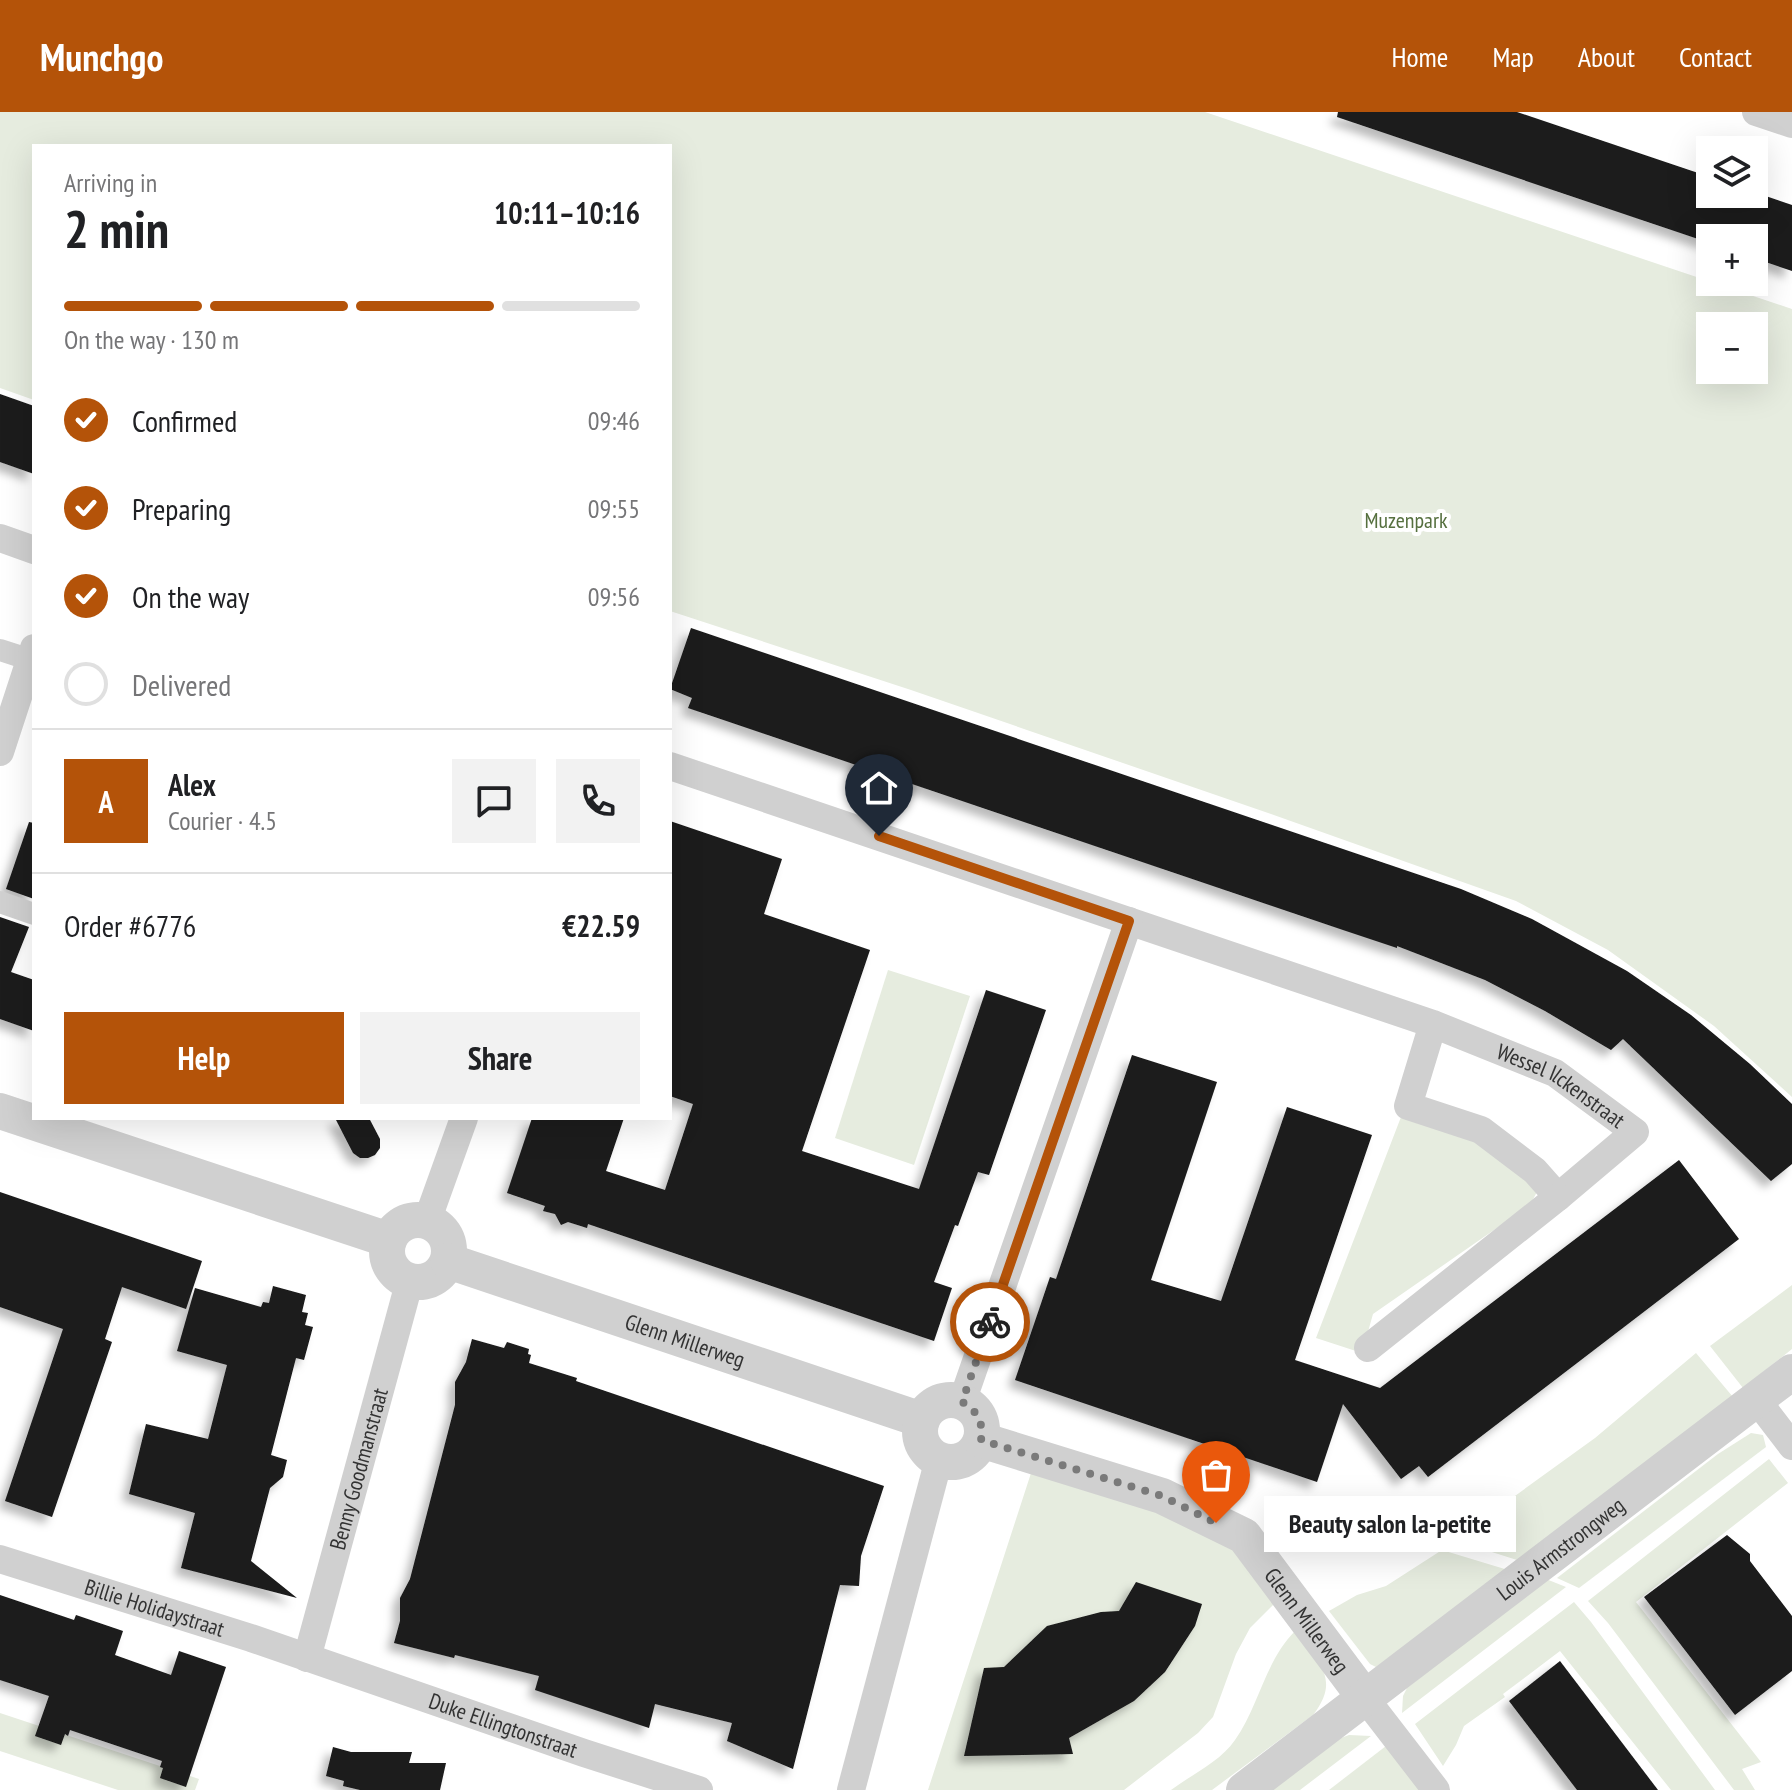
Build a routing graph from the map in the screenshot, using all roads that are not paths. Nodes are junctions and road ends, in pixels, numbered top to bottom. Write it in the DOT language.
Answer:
graph roads {
  1 [pos="1756,112"];
  2 [pos="1792,124"];
  3 [pos="0,538"];
  4 [pos="32,549"];
  5 [pos="0,650"];
  6 [pos="32,656"];
  7 [pos="32,659"];
  8 [pos="0,752"];
  9 [pos="672,767"];
  10 [pos="0,902"];
  11 [pos="32,913"];
  12 [pos="1129,921"];
  13 [pos="1433,1024"];
  14 [pos="0,1111"];
  15 [pos="463,1120"];
  16 [pos="1558,1197"];
  17 [pos="427,1221"];
  18 [pos="389,1240"];
  19 [pos="448,1261"];
  20 [pos="410,1280"];
  21 [pos="1368,1348"];
  22 [pos="1792,1372"];
  23 [pos="1756,1399"];
  24 [pos="962,1402"];
  25 [pos="922,1420"];
  26 [pos="981,1440"];
  27 [pos="1792,1446"];
  28 [pos="939,1459"];
  29 [pos="0,1559"];
  30 [pos="307,1658"];
  31 [pos="1365,1698"];
  32 [pos="699,1790"];
  33 [pos="851,1790"];
  34 [pos="1244,1790"];
  35 [pos="1436,1790"];
  1 -- 2 [label="street"];
  3 -- 4 [label="street"];
  5 -- 6 [label="street"];
  7 -- 8 [label="street"];
  9 -- 12 [label="street, Wessel Ilckenstraat"];
  10 -- 11 [label="street"];
  12 -- 13 [label="street, Wessel Ilckenstraat"];
  12 -- 24 [label="street"];
  13 -- 16 [label="street"];
  13 -- 16 [label="street, Wessel Ilckenstraat"];
  14 -- 18 [label="street"];
  15 -- 17 [label="street"];
  16 -- 21 [label="street, Wessel Ilckenstraat"];
  17 -- 18 [label="street"];
  17 -- 19 [label="street"];
  18 -- 20 [label="street"];
  19 -- 20 [label="street"];
  19 -- 25 [label="street, Glenn Millerweg"];
  20 -- 30 [label="street, Benny Goodmanstraat"];
  22 -- 23 [label="street, Louis Armstrongweg"];
  23 -- 27 [label="street"];
  23 -- 31 [label="street, Louis Armstrongweg"];
  24 -- 25 [label="street"];
  24 -- 26 [label="street"];
  25 -- 28 [label="street"];
  26 -- 28 [label="street"];
  26 -- 31 [label="street, Glenn Millerweg"];
  28 -- 33 [label="street"];
  29 -- 30 [label="street, Billie Holidaystraat"];
  30 -- 32 [label="street, Duke Ellingtonstraat"];
  31 -- 34 [label="street, Louis Armstrongweg"];
  31 -- 35 [label="street"];
}
